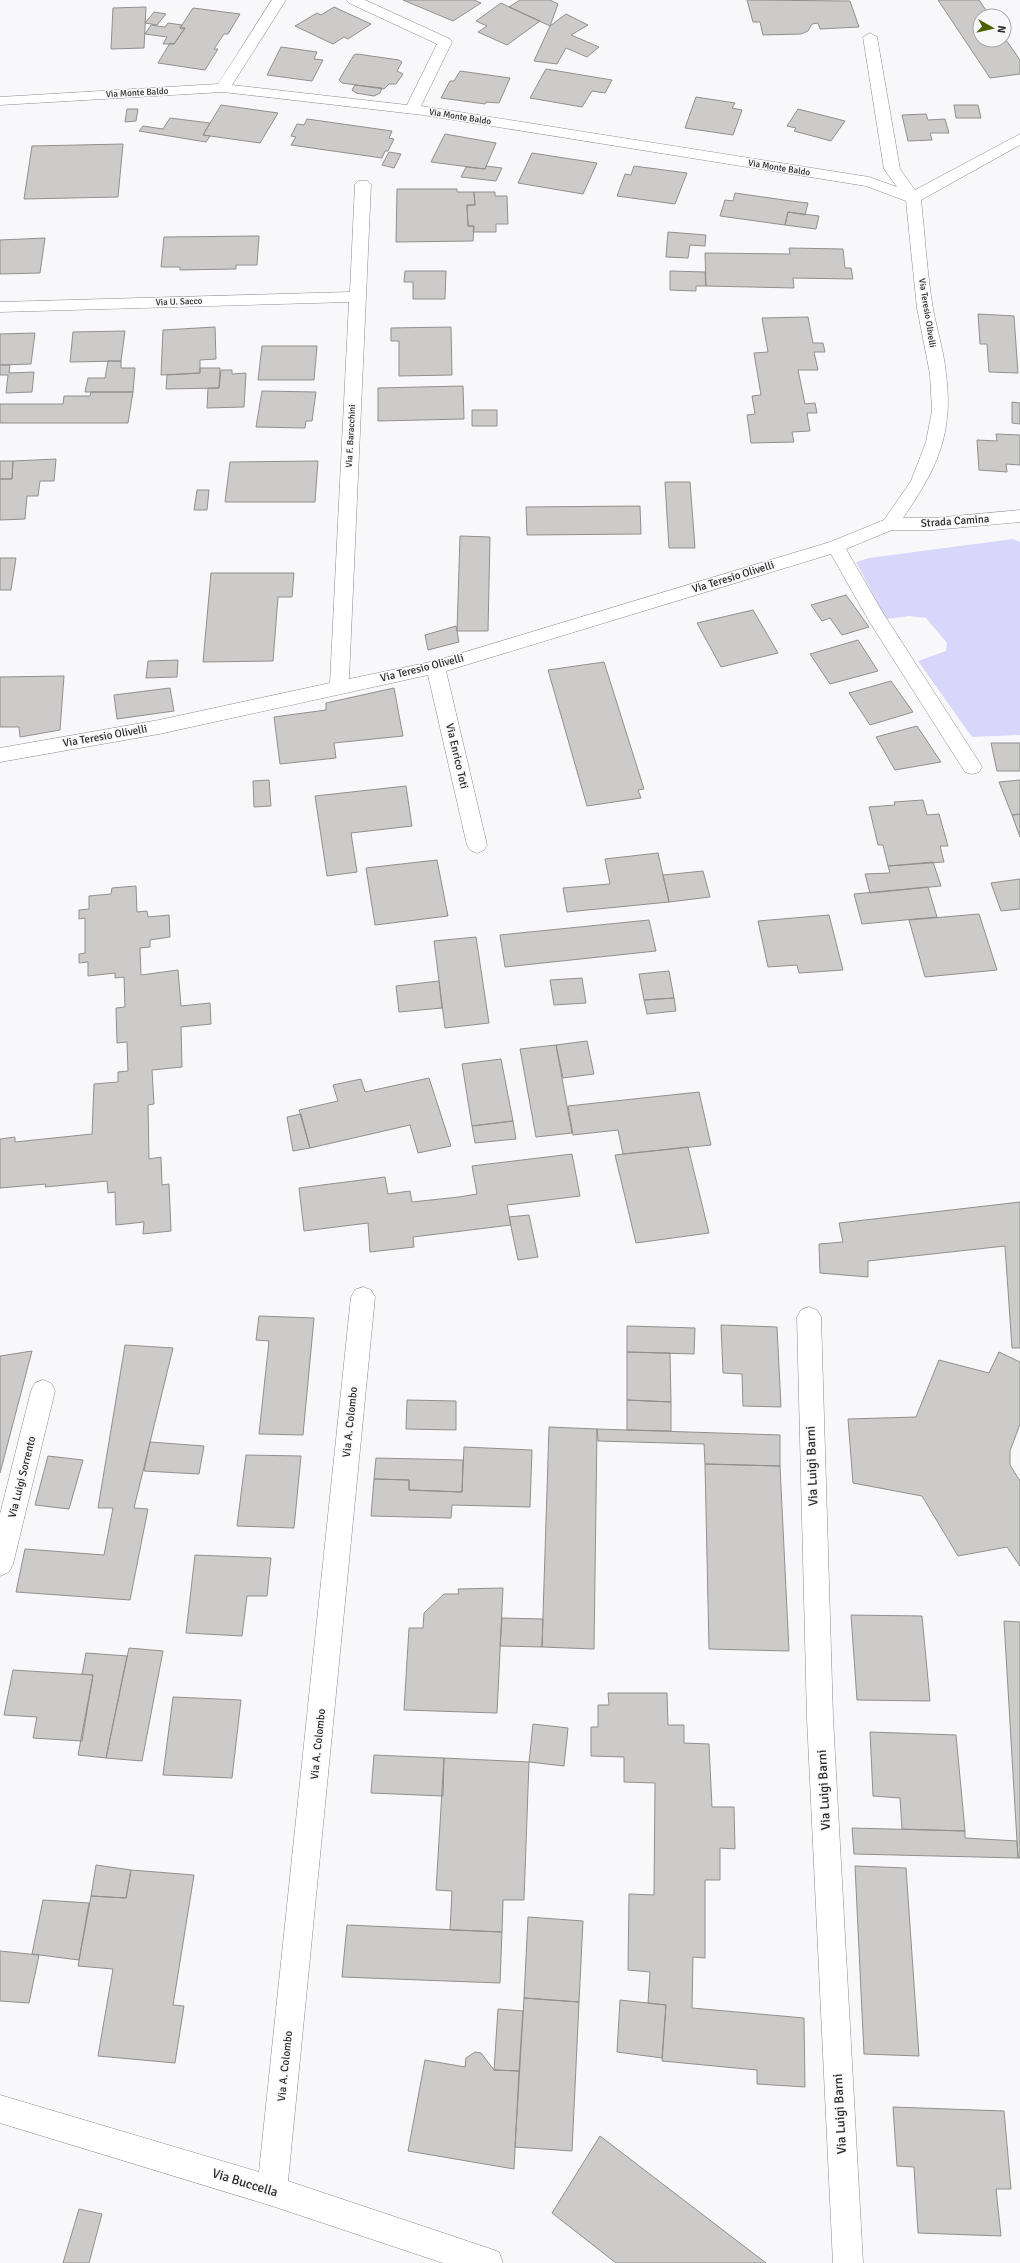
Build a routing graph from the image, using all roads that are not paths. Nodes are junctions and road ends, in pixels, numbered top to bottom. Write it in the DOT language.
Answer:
graph roads {
  1 [pos="280,0"];
  2 [pos="354,0"];
  3 [pos="870,37"];
  4 [pos="223,88"];
  5 [pos="0,101"];
  6 [pos="412,110"];
  7 [pos="1020,139"];
  8 [pos="363,184"];
  9 [pos="913,198"];
  10 [pos="358,296"];
  11 [pos="0,307"];
  12 [pos="1020,516"];
  13 [pos="890,524"];
  14 [pos="836,546"];
  15 [pos="436,667"];
  16 [pos="339,688"];
  17 [pos="0,755"];
  18 [pos="972,767"];
  19 [pos="477,845"];
  20 [pos="363,1297"];
  21 [pos="809,1317"];
  22 [pos="43,1391"];
  23 [pos="0,1564"];
  24 [pos="0,2109"];
  25 [pos="272,2191"];
  26 [pos="488,2263"];
  27 [pos="848,2263"];
  1 -- 4 [label="street"];
  2 -- 6 [label="street"];
  3 -- 9 [label="street, Via Teresio Olivelli"];
  4 -- 5 [label="street, Via Monte Baldo"];
  4 -- 6 [label="street, Via Monte Baldo"];
  6 -- 9 [label="street, Via Monte Baldo"];
  7 -- 9 [label="street"];
  8 -- 10 [label="street, Via F. Baracchini"];
  9 -- 13 [label="street, Via Teresio Olivelli"];
  10 -- 11 [label="street, Via U. Sacco"];
  10 -- 16 [label="street, Via F. Baracchini"];
  12 -- 13 [label="street, Strada Camina"];
  13 -- 14 [label="street, Via Teresio Olivelli"];
  14 -- 15 [label="street, Via Teresio Olivelli"];
  14 -- 18 [label="street"];
  15 -- 16 [label="street, Via Teresio Olivelli"];
  15 -- 19 [label="street, Via Enrico Toti"];
  16 -- 17 [label="street, Via Teresio Olivelli"];
  20 -- 25 [label="street, Via A. Colombo"];
  21 -- 27 [label="street, Via Luigi Barni"];
  22 -- 23 [label="street, Via Luigi Sorrento"];
  24 -- 25 [label="street, Via Buccella"];
  25 -- 26 [label="street, Via Buccella"];
}
